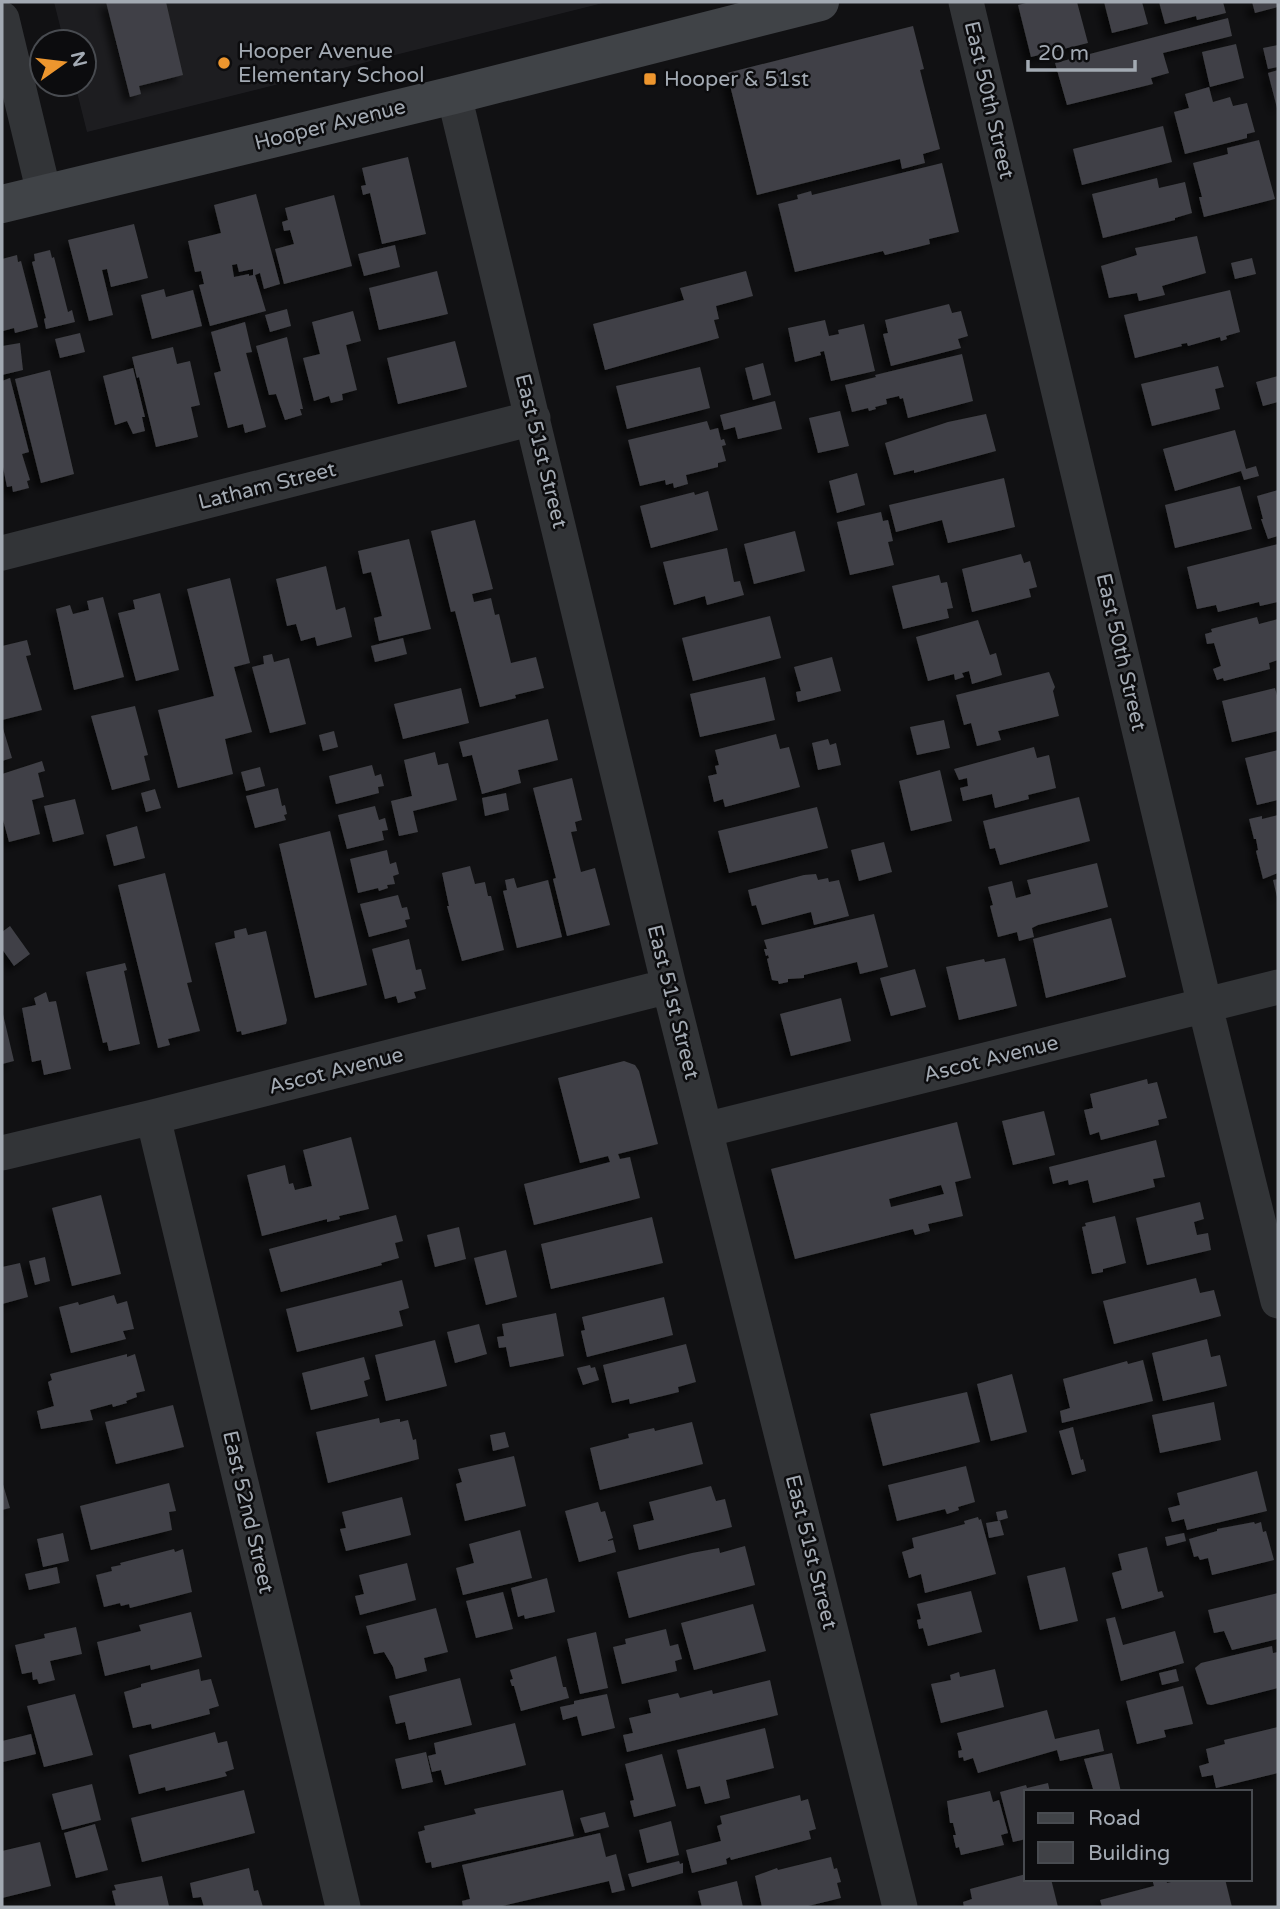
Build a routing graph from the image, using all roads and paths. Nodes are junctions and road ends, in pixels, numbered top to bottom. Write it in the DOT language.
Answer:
graph roads {
  1 [pos="820,2"];
  2 [pos="966,2"];
  3 [pos="720,14"];
  4 [pos="2,19"];
  5 [pos="454,94"];
  6 [pos="44,193"];
  7 [pos="2,204"];
  8 [pos="533,418"];
  9 [pos="2,554"];
  10 [pos="668,986"];
  11 [pos="1278,987"];
  12 [pos="1205,1006"];
  13 [pos="153,1117"];
  14 [pos="705,1130"];
  15 [pos="2,1153"];
  16 [pos="1278,1301"];
  17 [pos="343,1907"];
  18 [pos="900,1907"];
  1 -- 3 [label="street, Hooper Avenue"];
  2 -- 12 [label="street, East 50th Street"];
  3 -- 5 [label="street, Hooper Avenue"];
  4 -- 6 [label="street"];
  5 -- 6 [label="street, Hooper Avenue"];
  5 -- 8 [label="street, East 51st Street"];
  6 -- 7 [label="street, Hooper Avenue"];
  8 -- 9 [label="street, Latham Street"];
  8 -- 10 [label="street, East 51st Street"];
  10 -- 13 [label="street, Ascot Avenue"];
  10 -- 14 [label="street, East 51st Street"];
  11 -- 12 [label="street, Ascot Avenue"];
  12 -- 14 [label="street, Ascot Avenue"];
  12 -- 16 [label="street, East 50th Street"];
  13 -- 15 [label="street, Ascot Avenue"];
  13 -- 17 [label="street, East 52nd Street"];
  14 -- 18 [label="street, East 51st Street"];
}
